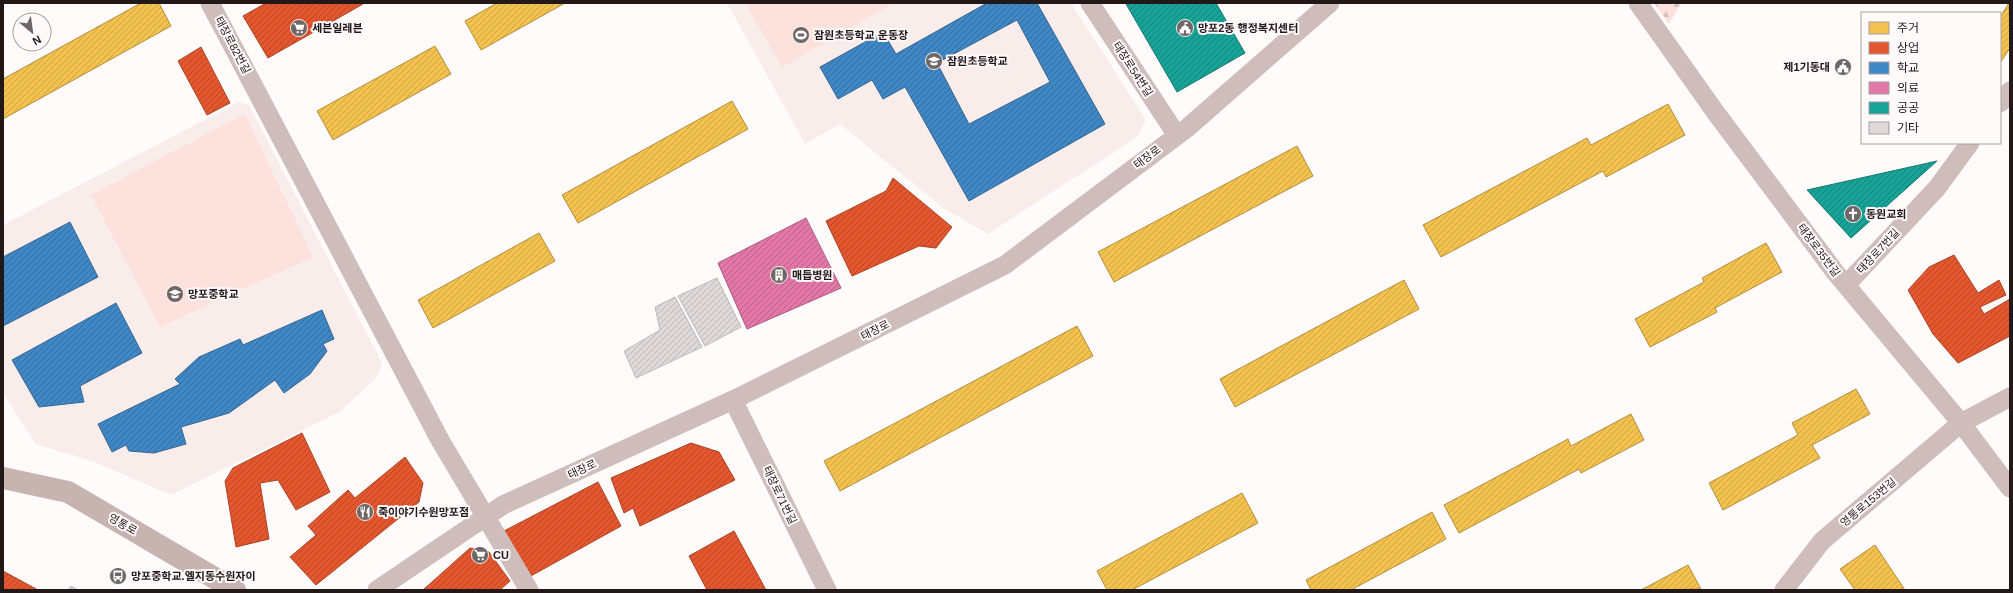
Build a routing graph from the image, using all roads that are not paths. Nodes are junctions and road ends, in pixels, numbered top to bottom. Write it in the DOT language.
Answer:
graph roads {
  1 [pos="210,3"];
  2 [pos="1090,3"];
  3 [pos="1330,3"];
  4 [pos="1638,3"];
  5 [pos="2010,91"];
  6 [pos="2001,103"];
  7 [pos="1176,134"];
  8 [pos="1969,144"];
  9 [pos="1846,285"];
  10 [pos="2010,397"];
  11 [pos="733,400"];
  12 [pos="1961,423"];
  13 [pos="3,478"];
  14 [pos="2010,488"];
  15 [pos="486,518"];
  16 [pos="235,590"];
  17 [pos="377,590"];
  18 [pos="529,590"];
  19 [pos="827,590"];
  20 [pos="1784,590"];
  1 -- 15 [label="street, 태장로82번길"];
  2 -- 7 [label="street, 태장로54번길"];
  3 -- 7 [label="street, 태장로"];
  4 -- 9 [label="street, 태장로35번길"];
  5 -- 6 [label="street"];
  7 -- 11 [label="street, 태장로"];
  8 -- 9 [label="street, 태장로7번길"];
  9 -- 12 [label="street, 태장로35번길"];
  10 -- 12 [label="street, 영통로153번길"];
  11 -- 15 [label="street, 태장로"];
  11 -- 19 [label="street, 태장로71번길"];
  12 -- 14 [label="street, 태장로35번길"];
  12 -- 20 [label="street, 영통로153번길"];
  13 -- 16 [label="main road, 영통로"];
  15 -- 17 [label="street, 태장로"];
  15 -- 18 [label="street, 태장로82번길"];
}
